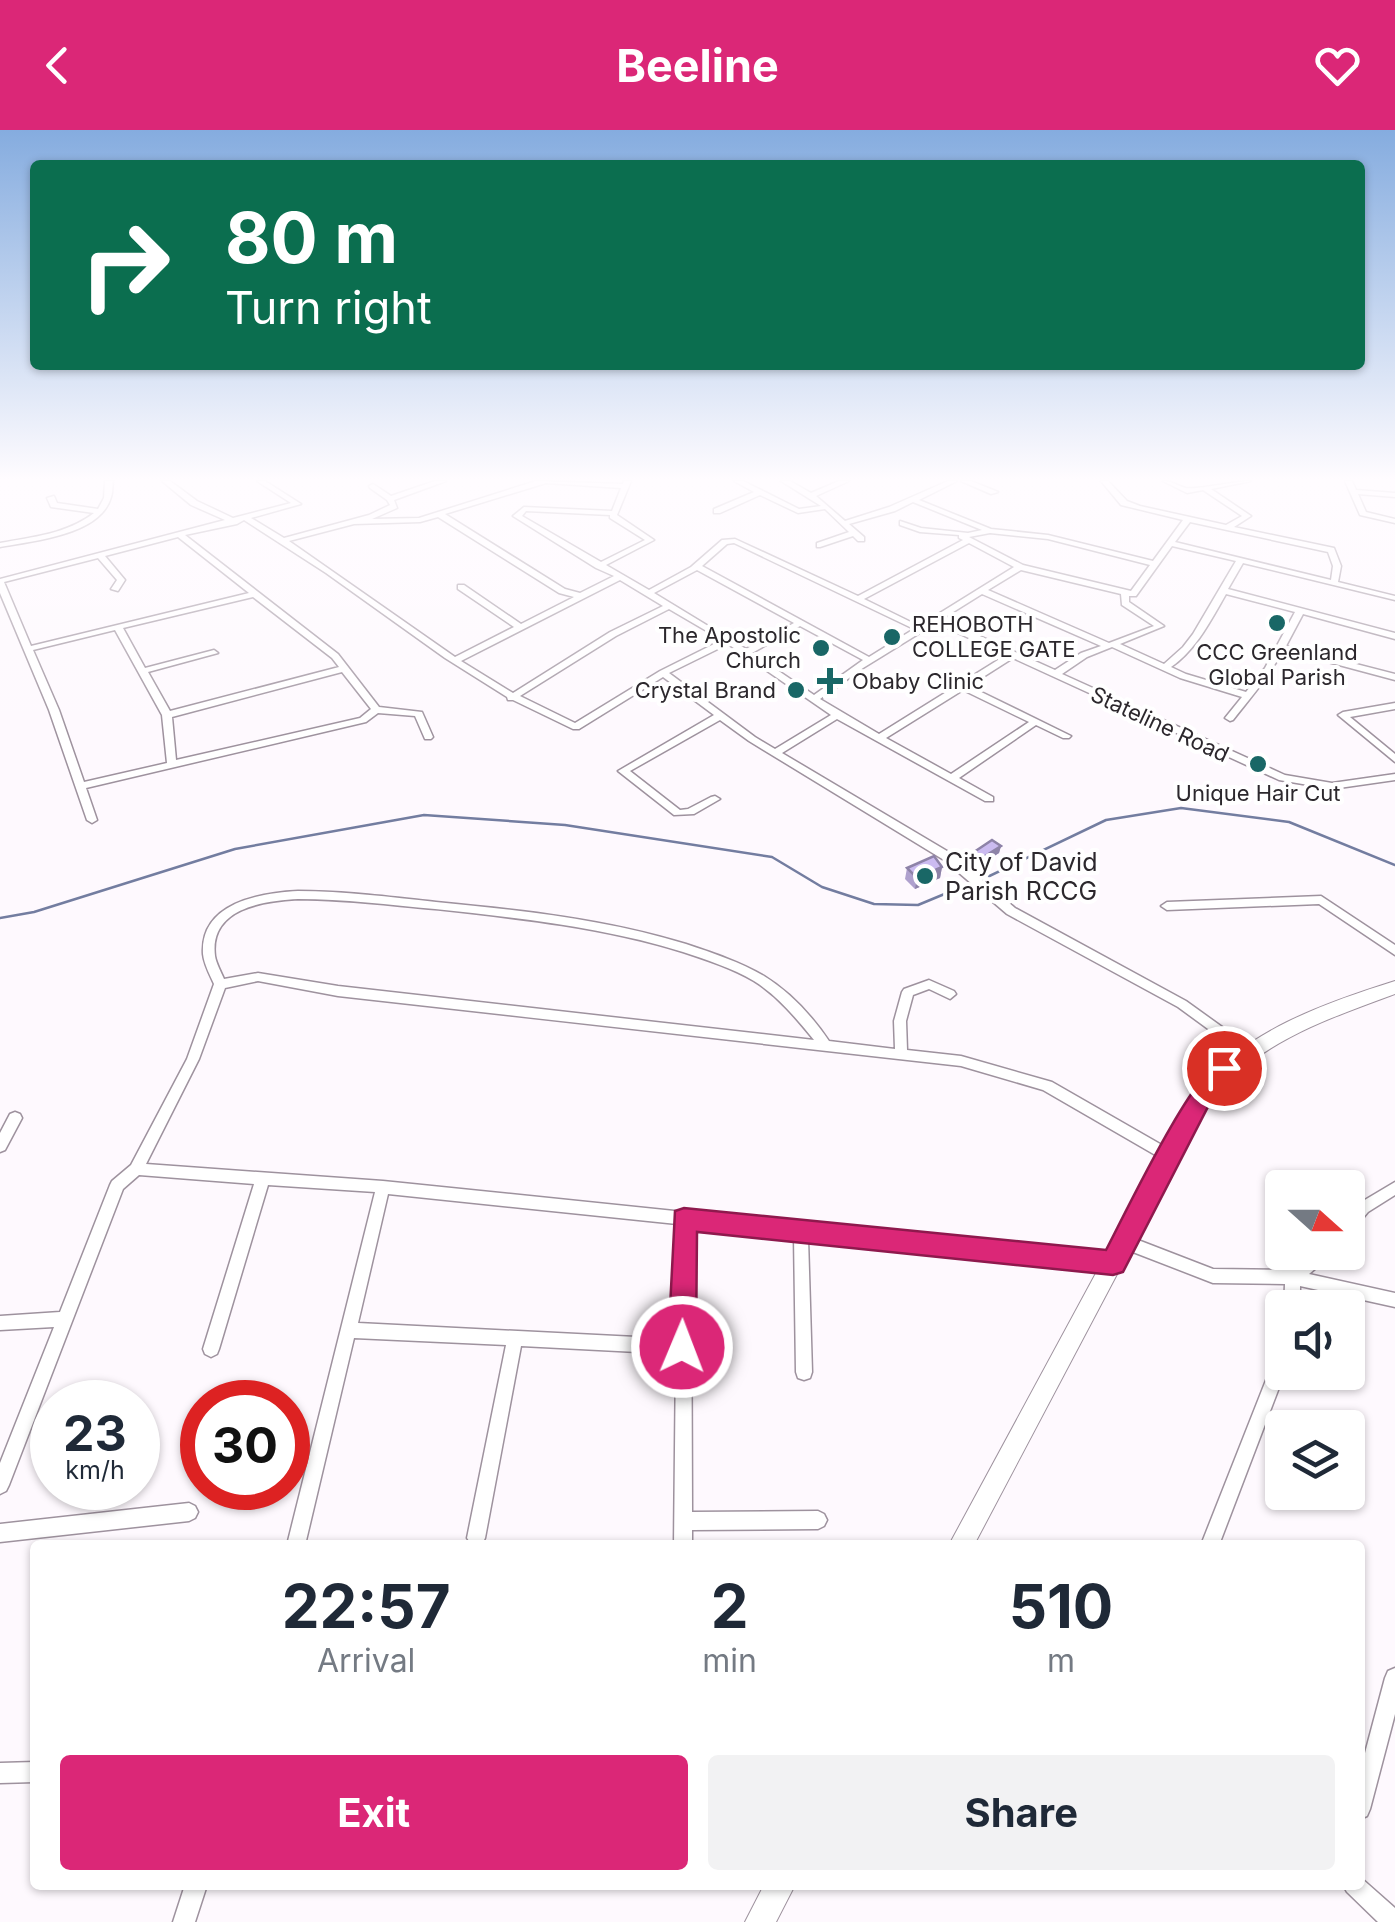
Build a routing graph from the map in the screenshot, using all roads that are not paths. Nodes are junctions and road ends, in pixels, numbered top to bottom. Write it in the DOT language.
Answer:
graph roads {
  1 [pos="67,565"];
  2 [pos="108,565"];
  3 [pos="218,565"];
  4 [pos="320,565"];
  5 [pos="520,565"];
  6 [pos="785,565"];
  7 [pos="917,565"];
  8 [pos="1014,565"];
  9 [pos="1152,565"];
  10 [pos="1237,565"];
  11 [pos="1259,565"];
  12 [pos="1335,565"];
  13 [pos="600,566"];
  14 [pos="698,567"];
  15 [pos="1020,568"];
  16 [pos="619,578"];
  17 [pos="0,582"];
  18 [pos="1334,583"];
  19 [pos="461,586"];
  20 [pos="116,589"];
  21 [pos="1222,590"];
  22 [pos="983,591"];
  23 [pos="1125,591"];
  24 [pos="254,594"];
  25 [pos="647,594"];
  26 [pos="580,596"];
  27 [pos="1395,598"];
  28 [pos="858,599"];
  29 [pos="669,606"];
  30 [pos="1300,611"];
  31 [pos="935,620"];
  32 [pos="800,623"];
  33 [pos="520,627"];
  34 [pos="920,629"];
  35 [pos="119,630"];
  36 [pos="1395,636"];
  37 [pos="728,640"];
  38 [pos="1110,644"];
  39 [pos="1280,647"];
  40 [pos="28,648"];
  41 [pos="747,652"];
  42 [pos="214,653"];
  43 [pos="1011,655"];
  44 [pos="455,660"];
  45 [pos="869,660"];
  46 [pos="1164,668"];
  47 [pos="342,669"];
  48 [pos="143,671"];
  49 [pos="663,673"];
  50 [pos="1054,675"];
  51 [pos="1395,677"];
  52 [pos="960,685"];
  53 [pos="1249,696"];
  54 [pos="511,698"];
  55 [pos="814,699"];
  56 [pos="1395,706"];
  57 [pos="376,710"];
  58 [pos="167,714"];
  59 [pos="720,715"];
  60 [pos="837,715"];
  61 [pos="1230,718"];
  62 [pos="1035,722"];
  63 [pos="1066,736"];
  64 [pos="428,737"];
  65 [pos="880,738"];
  66 [pos="775,753"];
  67 [pos="1395,759"];
  68 [pos="172,766"];
  69 [pos="1395,776"];
  70 [pos="952,778"];
  71 [pos="78,786"];
  72 [pos="715,799"];
  73 [pos="990,799"];
  74 [pos="92,820"];
  75 [pos="1168,906"];
  76 [pos="1395,951"];
  77 [pos="220,984"];
  78 [pos="1395,986"];
  79 [pos="950,994"];
  80 [pos="823,1042"];
  81 [pos="1244,1050"];
  82 [pos="901,1051"];
  83 [pos="15,1118"];
  84 [pos="0,1146"];
  85 [pos="1170,1156"];
  86 [pos="136,1169"];
  87 [pos="262,1178"];
  88 [pos="384,1187"];
  89 [pos="1395,1188"];
  90 [pos="1365,1206"];
  91 [pos="684,1219"];
  92 [pos="801,1231"];
  93 [pos="1125,1242"];
  94 [pos="1113,1263"];
  95 [pos="1306,1270"];
  96 [pos="1294,1278"];
  97 [pos="1293,1290"];
  98 [pos="1395,1300"];
  99 [pos="63,1319"];
  100 [pos="0,1324"];
  101 [pos="350,1330"];
  102 [pos="514,1338"];
  103 [pos="682,1347"];
  104 [pos="211,1349"];
  105 [pos="804,1372"];
  106 [pos="1270,1390"];
  107 [pos="0,1486"];
  108 [pos="189,1512"];
  109 [pos="683,1520"];
  110 [pos="818,1520"];
  111 [pos="0,1532"];
  112 [pos="476,1538"];
  113 [pos="297,1540"];
  114 [pos="682,1540"];
  115 [pos="964,1540"];
  116 [pos="1212,1540"];
  117 [pos="1395,1678"];
  118 [pos="30,1772"];
  119 [pos="0,1773"];
  120 [pos="1365,1789"];
  121 [pos="194,1890"];
  122 [pos="777,1890"];
  123 [pos="1359,1890"];
  124 [pos="184,1922"];
  125 [pos="760,1922"];
  126 [pos="1394,1922"];
  1 -- 17 [label="street"];
  2 -- 20 [label="street"];
  3 -- 24 [label="street"];
  4 -- 44 [label="street"];
  5 -- 26 [label="street"];
  6 -- 28 [label="street"];
  7 -- 28 [label="street"];
  8 -- 15 [label="street"];
  9 -- 23 [label="street"];
  10 -- 21 [label="street"];
  11 -- 18 [label="street"];
  12 -- 18 [label="street"];
  13 -- 16 [label="street"];
  14 -- 25 [label="street"];
  14 -- 32 [label="street"];
  15 -- 22 [label="street"];
  15 -- 23 [label="street"];
  16 -- 25 [label="street"];
  16 -- 26 [label="street"];
  17 -- 40 [label="street"];
  18 -- 27 [label="street"];
  19 -- 33 [label="street"];
  21 -- 30 [label="street"];
  21 -- 46 [label="street"];
  22 -- 31 [label="street"];
  22 -- 38 [label="street"];
  23 -- 38 [label="street"];
  24 -- 35 [label="street"];
  24 -- 47 [label="street"];
  25 -- 29 [label="street"];
  26 -- 33 [label="street"];
  28 -- 34 [label="street"];
  29 -- 37 [label="street"];
  29 -- 54 [label="street"];
  30 -- 36 [label="street"];
  30 -- 39 [label="street"];
  31 -- 34 [label="street"];
  31 -- 43 [label="street, Stateline Road"];
  32 -- 41 [label="street"];
  32 -- 45 [label="street"];
  33 -- 44 [label="street"];
  34 -- 45 [label="street"];
  35 -- 40 [label="street"];
  35 -- 48 [label="street"];
  37 -- 41 [label="street"];
  37 -- 49 [label="street"];
  38 -- 46 [label="street"];
  38 -- 50 [label="street"];
  39 -- 51 [label="street"];
  39 -- 53 [label="street"];
  40 -- 71 [label="street"];
  41 -- 55 [label="street"];
  42 -- 48 [label="street"];
  43 -- 50 [label="street, Stateline Road"];
  43 -- 52 [label="street"];
  44 -- 54 [label="street"];
  45 -- 55 [label="street"];
  46 -- 53 [label="street"];
  47 -- 57 [label="street"];
  47 -- 58 [label="street"];
  48 -- 58 [label="street"];
  49 -- 54 [label="street"];
  49 -- 59 [label="street"];
  50 -- 69 [label="street, Stateline Road"];
  52 -- 62 [label="street"];
  52 -- 65 [label="street"];
  53 -- 61 [label="street"];
  55 -- 60 [label="street"];
  56 -- 67 [label="street"];
  57 -- 64 [label="street"];
  57 -- 68 [label="street"];
  58 -- 68 [label="street"];
  59 -- 66 [label="street"];
  59 -- 72 [label="street"];
  60 -- 65 [label="street"];
  60 -- 66 [label="street"];
  62 -- 63 [label="street"];
  62 -- 70 [label="street"];
  65 -- 70 [label="street"];
  66 -- 81 [label="street"];
  68 -- 71 [label="street"];
  70 -- 73 [label="street"];
  71 -- 74 [label="street"];
  75 -- 76 [label="street"];
  77 -- 80 [label="street"];
  77 -- 80 [label="street"];
  77 -- 86 [label="street"];
  78 -- 81 [label="main road"];
  79 -- 82 [label="street"];
  80 -- 82 [label="street"];
  81 -- 85 [label="main road"];
  82 -- 85 [label="street"];
  83 -- 84 [label="street"];
  85 -- 93 [label="main road"];
  86 -- 87 [label="street"];
  86 -- 99 [label="street"];
  87 -- 88 [label="street"];
  87 -- 104 [label="street"];
  88 -- 91 [label="street"];
  88 -- 101 [label="street"];
  89 -- 90 [label="street"];
  91 -- 92 [label="street"];
  91 -- 103 [label="street"];
  92 -- 94 [label="street"];
  92 -- 105 [label="street"];
  93 -- 94 [label="main road"];
  93 -- 96 [label="street"];
  94 -- 115 [label="main road"];
  95 -- 96 [label="street"];
  96 -- 97 [label="street"];
  96 -- 98 [label="street"];
  99 -- 100 [label="street"];
  99 -- 107 [label="street"];
  101 -- 102 [label="street"];
  101 -- 113 [label="street"];
  102 -- 103 [label="street"];
  102 -- 112 [label="street"];
  103 -- 109 [label="street"];
  106 -- 116 [label="street"];
  108 -- 111 [label="street"];
  109 -- 110 [label="street"];
  109 -- 114 [label="street"];
  117 -- 120 [label="street"];
  118 -- 119 [label="street"];
  121 -- 124 [label="street"];
  122 -- 125 [label="main road"];
  123 -- 126 [label="street"];
}
